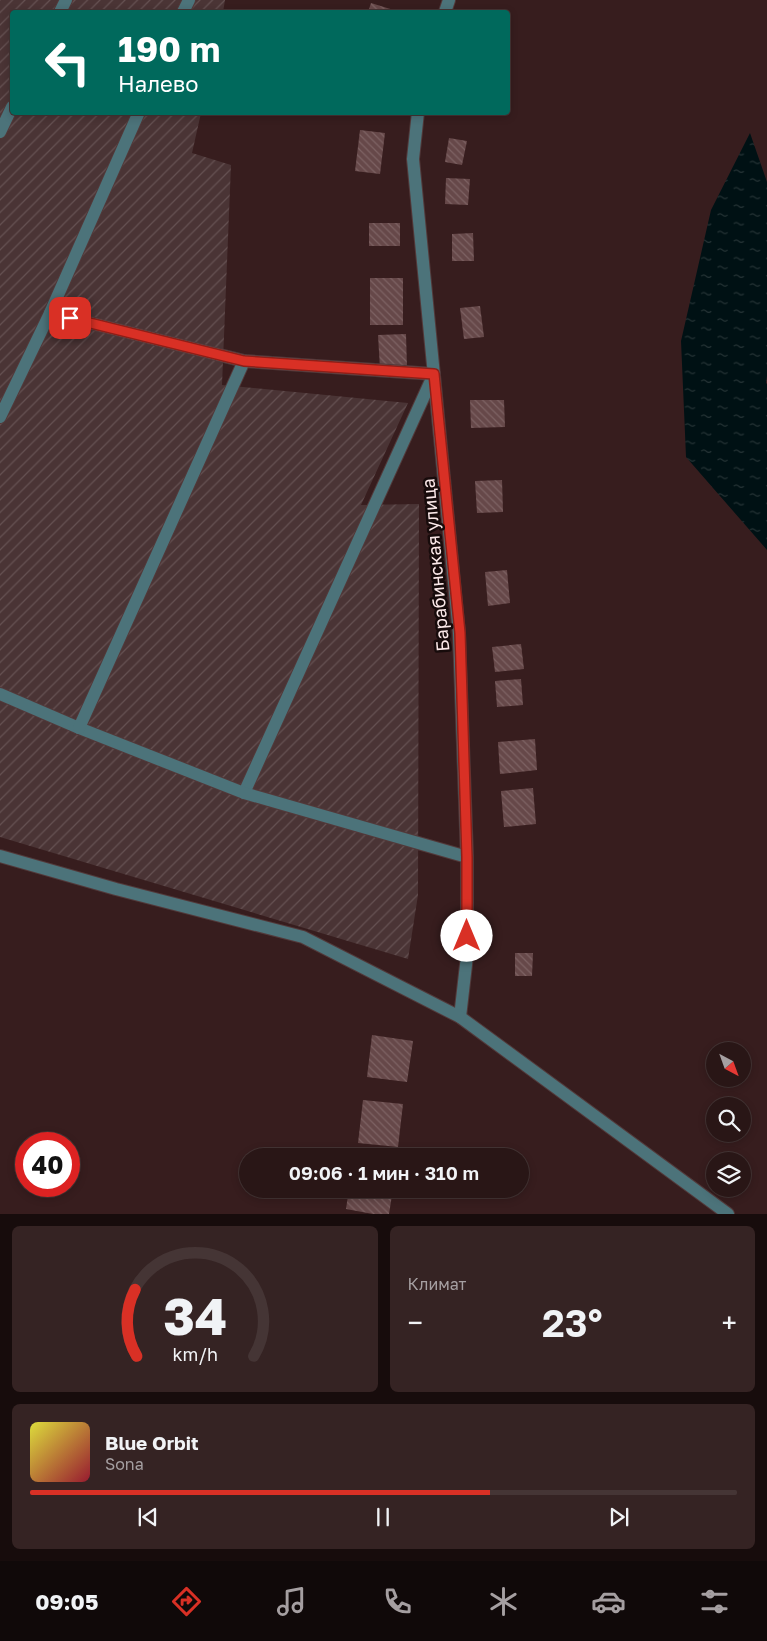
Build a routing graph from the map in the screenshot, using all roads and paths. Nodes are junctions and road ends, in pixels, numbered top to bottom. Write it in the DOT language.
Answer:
graph roads {
  1 [pos="10,111"];
  2 [pos="138,115"];
  3 [pos="418,115"];
  4 [pos="0,132"];
  5 [pos="50,313"];
  6 [pos="244,361"];
  7 [pos="434,374"];
  8 [pos="0,417"];
  9 [pos="0,694"];
  10 [pos="79,728"];
  11 [pos="244,793"];
  12 [pos="0,856"];
  13 [pos="467,857"];
  14 [pos="460,1017"];
  15 [pos="728,1214"];
  1 -- 4 [label="street"];
  2 -- 5 [label="street"];
  3 -- 7 [label="street, Барабинская улица"];
  5 -- 6 [label="street"];
  5 -- 8 [label="street"];
  6 -- 7 [label="street"];
  6 -- 10 [label="street"];
  7 -- 11 [label="street"];
  7 -- 13 [label="street, Барабинская улица"];
  9 -- 10 [label="street"];
  10 -- 11 [label="street"];
  11 -- 13 [label="street"];
  12 -- 14 [label="street"];
  13 -- 14 [label="street, Барабинская улица"];
  14 -- 15 [label="street"];
}
